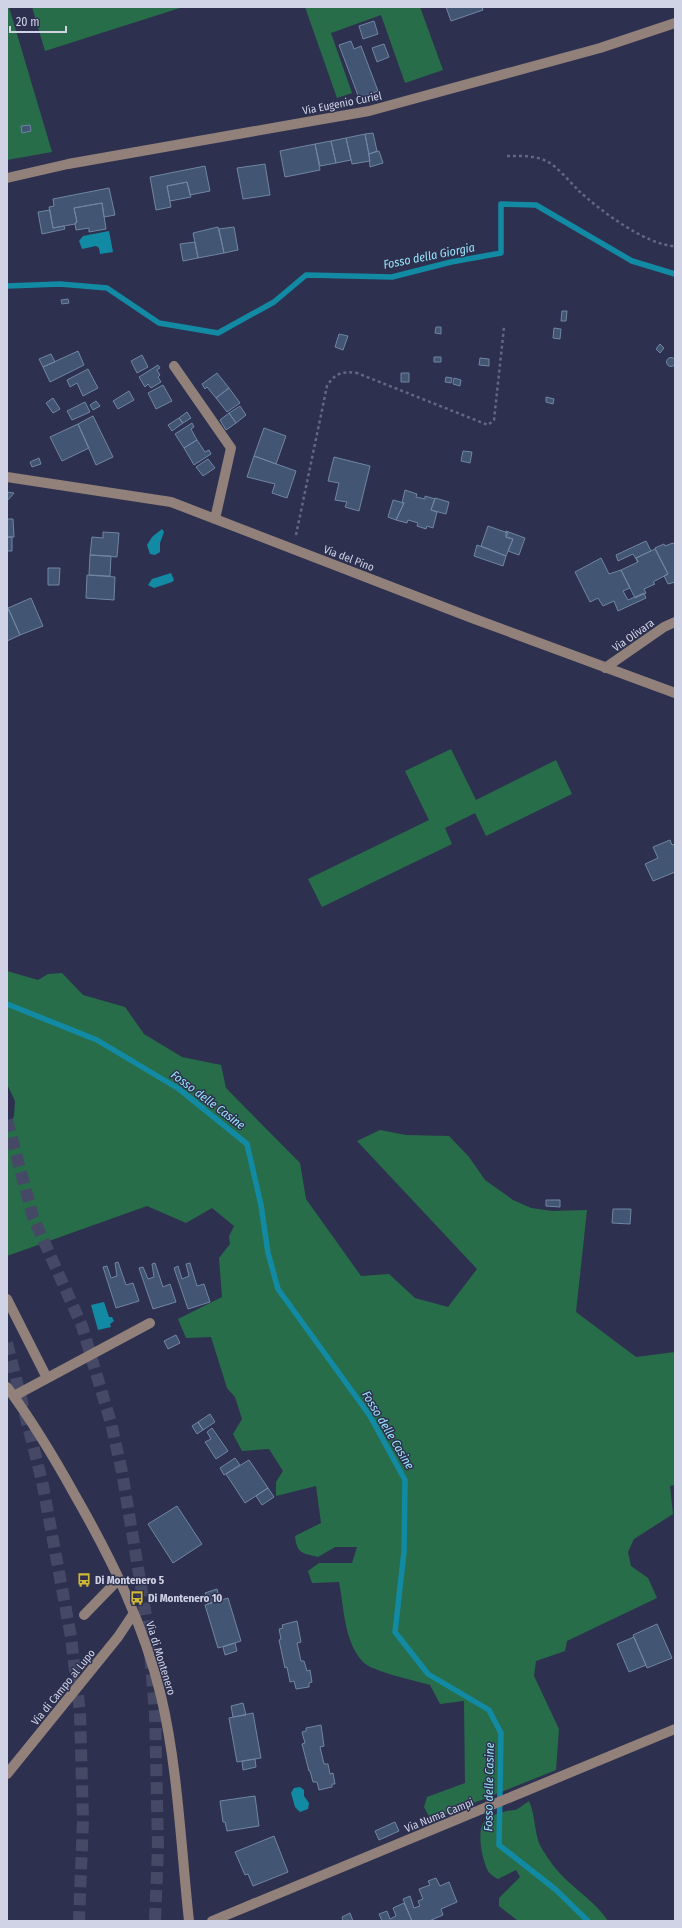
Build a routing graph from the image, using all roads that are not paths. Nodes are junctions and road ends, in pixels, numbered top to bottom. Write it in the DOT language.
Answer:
graph roads {
  1 [pos="675,23"];
  2 [pos="7,178"];
  3 [pos="174,366"];
  4 [pos="7,477"];
  5 [pos="215,519"];
  6 [pos="675,622"];
  7 [pos="606,668"];
  8 [pos="675,693"];
  9 [pos="7,1299"];
  10 [pos="150,1322"];
  11 [pos="47,1378"];
  12 [pos="7,1387"];
  13 [pos="14,1396"];
  14 [pos="119,1579"];
  15 [pos="134,1613"];
  16 [pos="84,1616"];
  17 [pos="675,1729"];
  18 [pos="7,1774"];
  19 [pos="189,1921"];
  20 [pos="212,1921"];
  1 -- 2 [label="street, Via Eugenio Curiel"];
  3 -- 5 [label="street"];
  4 -- 5 [label="street, Via del Pino"];
  5 -- 7 [label="street, Via del Pino"];
  6 -- 7 [label="street, Via Olivara"];
  7 -- 8 [label="street, Via del Pino"];
  9 -- 11 [label="street"];
  10 -- 11 [label="street"];
  11 -- 13 [label="street"];
  12 -- 13 [label="street, Via di Montenero"];
  13 -- 14 [label="street, Via di Montenero"];
  14 -- 15 [label="street, Via di Montenero"];
  14 -- 16 [label="street"];
  15 -- 18 [label="street, Via di Campo al Lupo"];
  15 -- 19 [label="street, Via di Montenero"];
  17 -- 20 [label="street, Via Numa Campi"];
}
